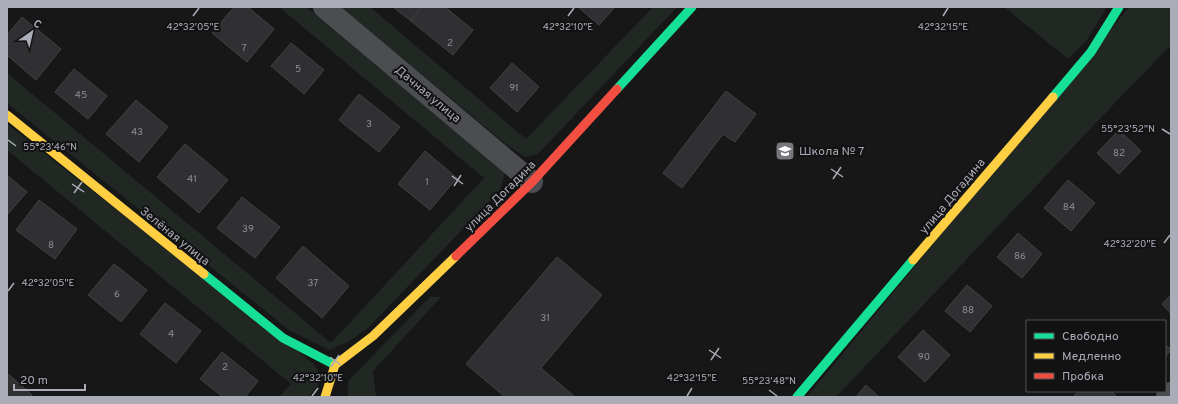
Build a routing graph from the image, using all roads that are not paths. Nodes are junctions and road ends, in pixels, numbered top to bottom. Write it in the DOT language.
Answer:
graph roads {
  1 [pos="324,7"];
  2 [pos="692,7"];
  3 [pos="1120,7"];
  4 [pos="7,115"];
  5 [pos="532,182"];
  6 [pos="335,365"];
  7 [pos="1171,393"];
  8 [pos="325,397"];
  9 [pos="797,397"];
  10 [pos="1167,397"];
  1 -- 5 [label="street, Дачная улица"];
  2 -- 5 [label="street, улица Догадина"];
  3 -- 9 [label="street, улица Догадина"];
  4 -- 6 [label="street, Зелёная улица"];
  5 -- 6 [label="street, улица Догадина"];
  6 -- 8 [label="street"];
  7 -- 10 [label="street"];
}
